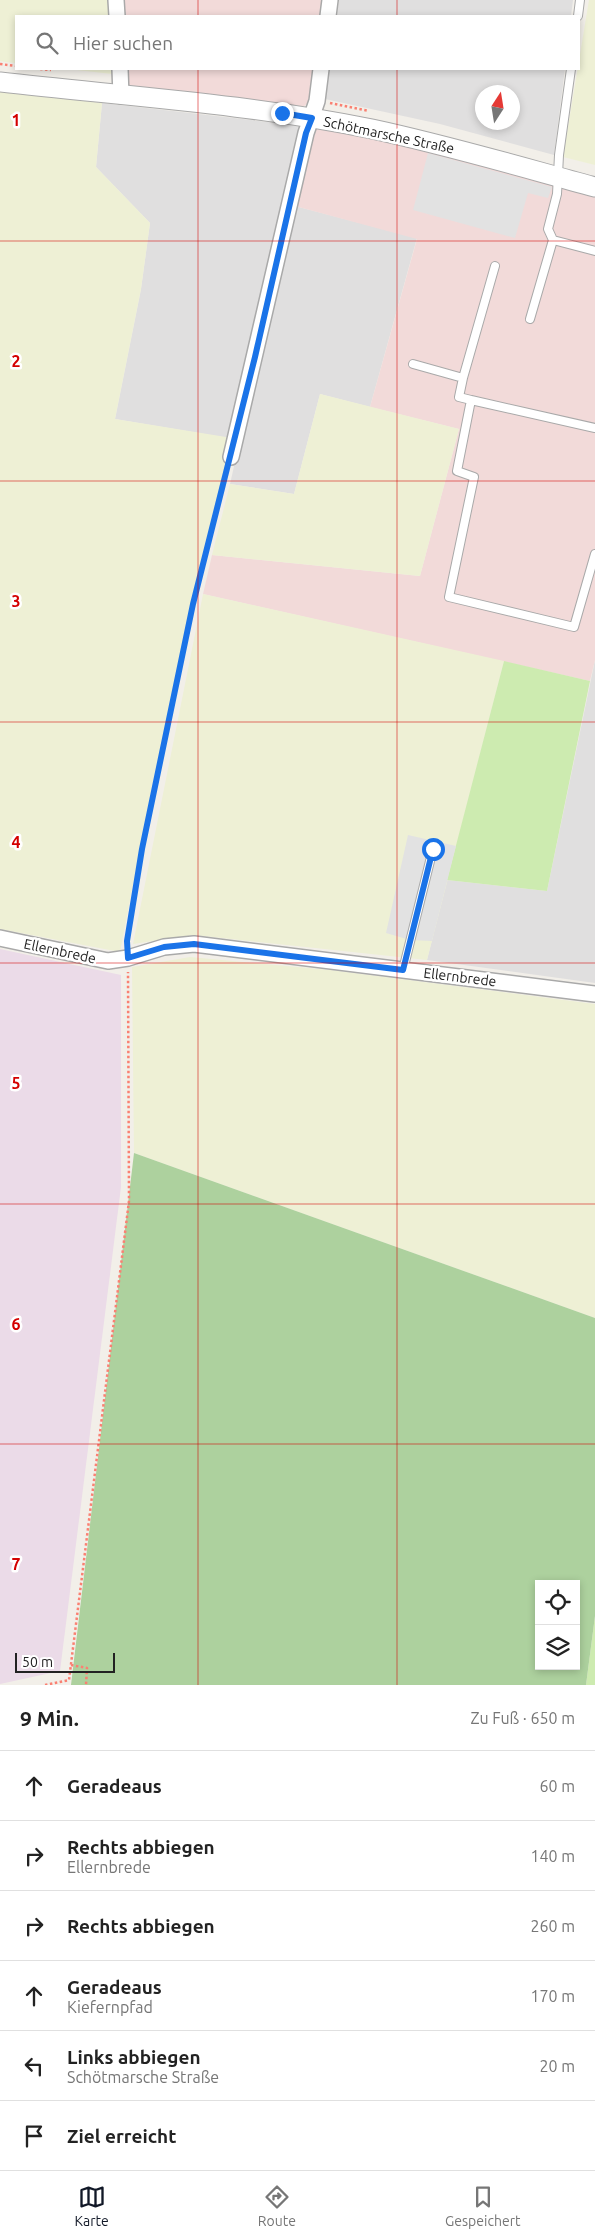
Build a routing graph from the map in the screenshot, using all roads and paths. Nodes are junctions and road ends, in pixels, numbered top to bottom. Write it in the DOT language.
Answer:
graph roads {
  1 [pos="116,0"];
  2 [pos="330,0"];
  3 [pos="580,0"];
  4 [pos="117,15"];
  5 [pos="328,15"];
  6 [pos="578,15"];
  7 [pos="0,64"];
  8 [pos="15,66"];
  9 [pos="120,70"];
  10 [pos="321,70"];
  11 [pos="570,70"];
  12 [pos="0,82"];
  13 [pos="121,96"];
  14 [pos="312,118"];
  15 [pos="557,176"];
  16 [pos="595,187"];
  17 [pos="554,240"];
  18 [pos="595,251"];
  19 [pos="495,266"];
  20 [pos="530,319"];
  21 [pos="413,364"];
  22 [pos="463,378"];
  23 [pos="471,400"];
  24 [pos="595,428"];
  25 [pos="230,457"];
  26 [pos="595,554"];
  27 [pos="433,849"];
  28 [pos="0,938"];
  29 [pos="128,958"];
  30 [pos="403,970"];
  31 [pos="595,994"];
  32 [pos="71,1665"];
  33 [pos="45,1685"];
  34 [pos="86,1685"];
  1 -- 4 [label="street"];
  2 -- 5 [label="street"];
  3 -- 6 [label="lane"];
  7 -- 8 [label="path"];
  9 -- 13 [label="street"];
  10 -- 14 [label="street"];
  11 -- 15 [label="lane"];
  12 -- 13 [label="street, Schötmarsche Straße"];
  13 -- 14 [label="street, Schötmarsche Straße"];
  14 -- 15 [label="street, Schötmarsche Straße"];
  14 -- 25 [label="street"];
  15 -- 16 [label="street, Schötmarsche Straße"];
  15 -- 17 [label="lane"];
  17 -- 18 [label="lane"];
  17 -- 20 [label="lane"];
  19 -- 22 [label="lane"];
  21 -- 22 [label="lane"];
  22 -- 23 [label="lane"];
  23 -- 24 [label="lane"];
  23 -- 26 [label="lane"];
  25 -- 29 [label="path"];
  27 -- 30 [label="lane"];
  28 -- 29 [label="street, Ellernbrede"];
  29 -- 30 [label="street, Ellernbrede"];
  29 -- 32 [label="path"];
  30 -- 31 [label="street, Ellernbrede"];
  32 -- 33 [label="path"];
  32 -- 34 [label="path"];
}
